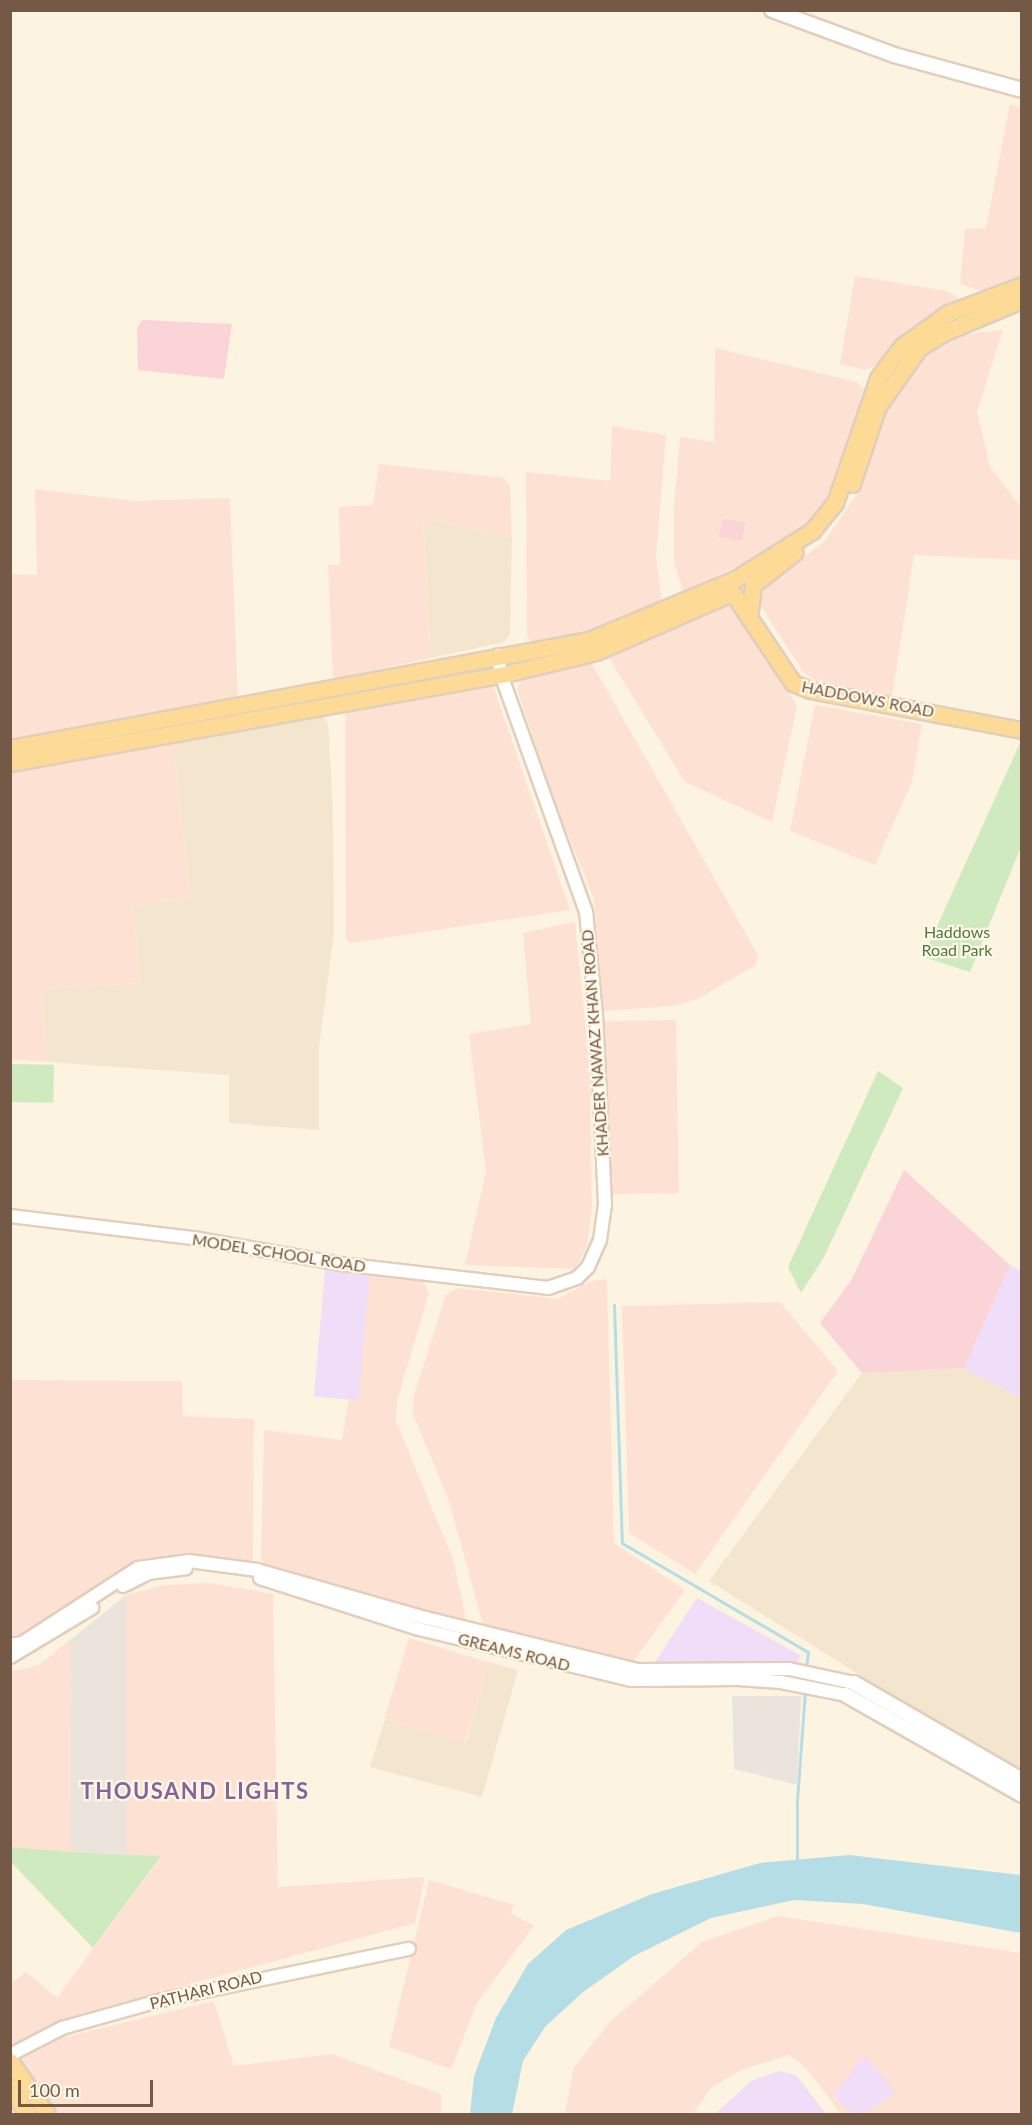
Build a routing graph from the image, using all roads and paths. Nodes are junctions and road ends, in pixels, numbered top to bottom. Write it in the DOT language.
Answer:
graph roads {
  1 [pos="772,10"];
  2 [pos="1022,90"];
  3 [pos="1022,285"];
  4 [pos="1022,300"];
  5 [pos="729,588"];
  6 [pos="663,610"];
  7 [pos="749,618"];
  8 [pos="626,626"];
  9 [pos="658,628"];
  10 [pos="643,634"];
  11 [pos="498,656"];
  12 [pos="501,675"];
  13 [pos="1022,730"];
  14 [pos="10,747"];
  15 [pos="10,763"];
  16 [pos="10,1216"];
  17 [pos="548,1288"];
  18 [pos="10,1646"];
  19 [pos="10,1657"];
  20 [pos="850,1689"];
  21 [pos="1022,1780"];
  22 [pos="1022,1795"];
  23 [pos="409,1949"];
  24 [pos="10,2055"];
  25 [pos="10,2061"];
  26 [pos="10,2087"];
  27 [pos="27,2115"];
  28 [pos="47,2115"];
  1 -- 2 [label="main road"];
  3 -- 5 [label="main road"];
  4 -- 7 [label="main road"];
  5 -- 6 [label="main road"];
  5 -- 7 [label="main road, HADDOWS ROAD"];
  5 -- 9 [label="main road"];
  6 -- 8 [label="main road"];
  6 -- 9 [label="main road"];
  7 -- 13 [label="main road, HADDOWS ROAD"];
  8 -- 10 [label="main road"];
  8 -- 11 [label="main road"];
  9 -- 10 [label="main road"];
  10 -- 12 [label="main road"];
  11 -- 12 [label="street, KHADER NAWAZ KHAN ROAD"];
  11 -- 14 [label="main road"];
  12 -- 15 [label="main road"];
  12 -- 17 [label="street, KHADER NAWAZ KHAN ROAD"];
  16 -- 17 [label="street, MODEL SCHOOL ROAD"];
  18 -- 20 [label="street, GREAMS ROAD"];
  19 -- 20 [label="street, GREAMS ROAD"];
  20 -- 21 [label="main road, GREAMS ROAD"];
  20 -- 22 [label="main road, GREAMS ROAD"];
  23 -- 24 [label="street, PATHARI ROAD"];
  25 -- 28 [label="main road"];
  26 -- 27 [label="main road"];
}
